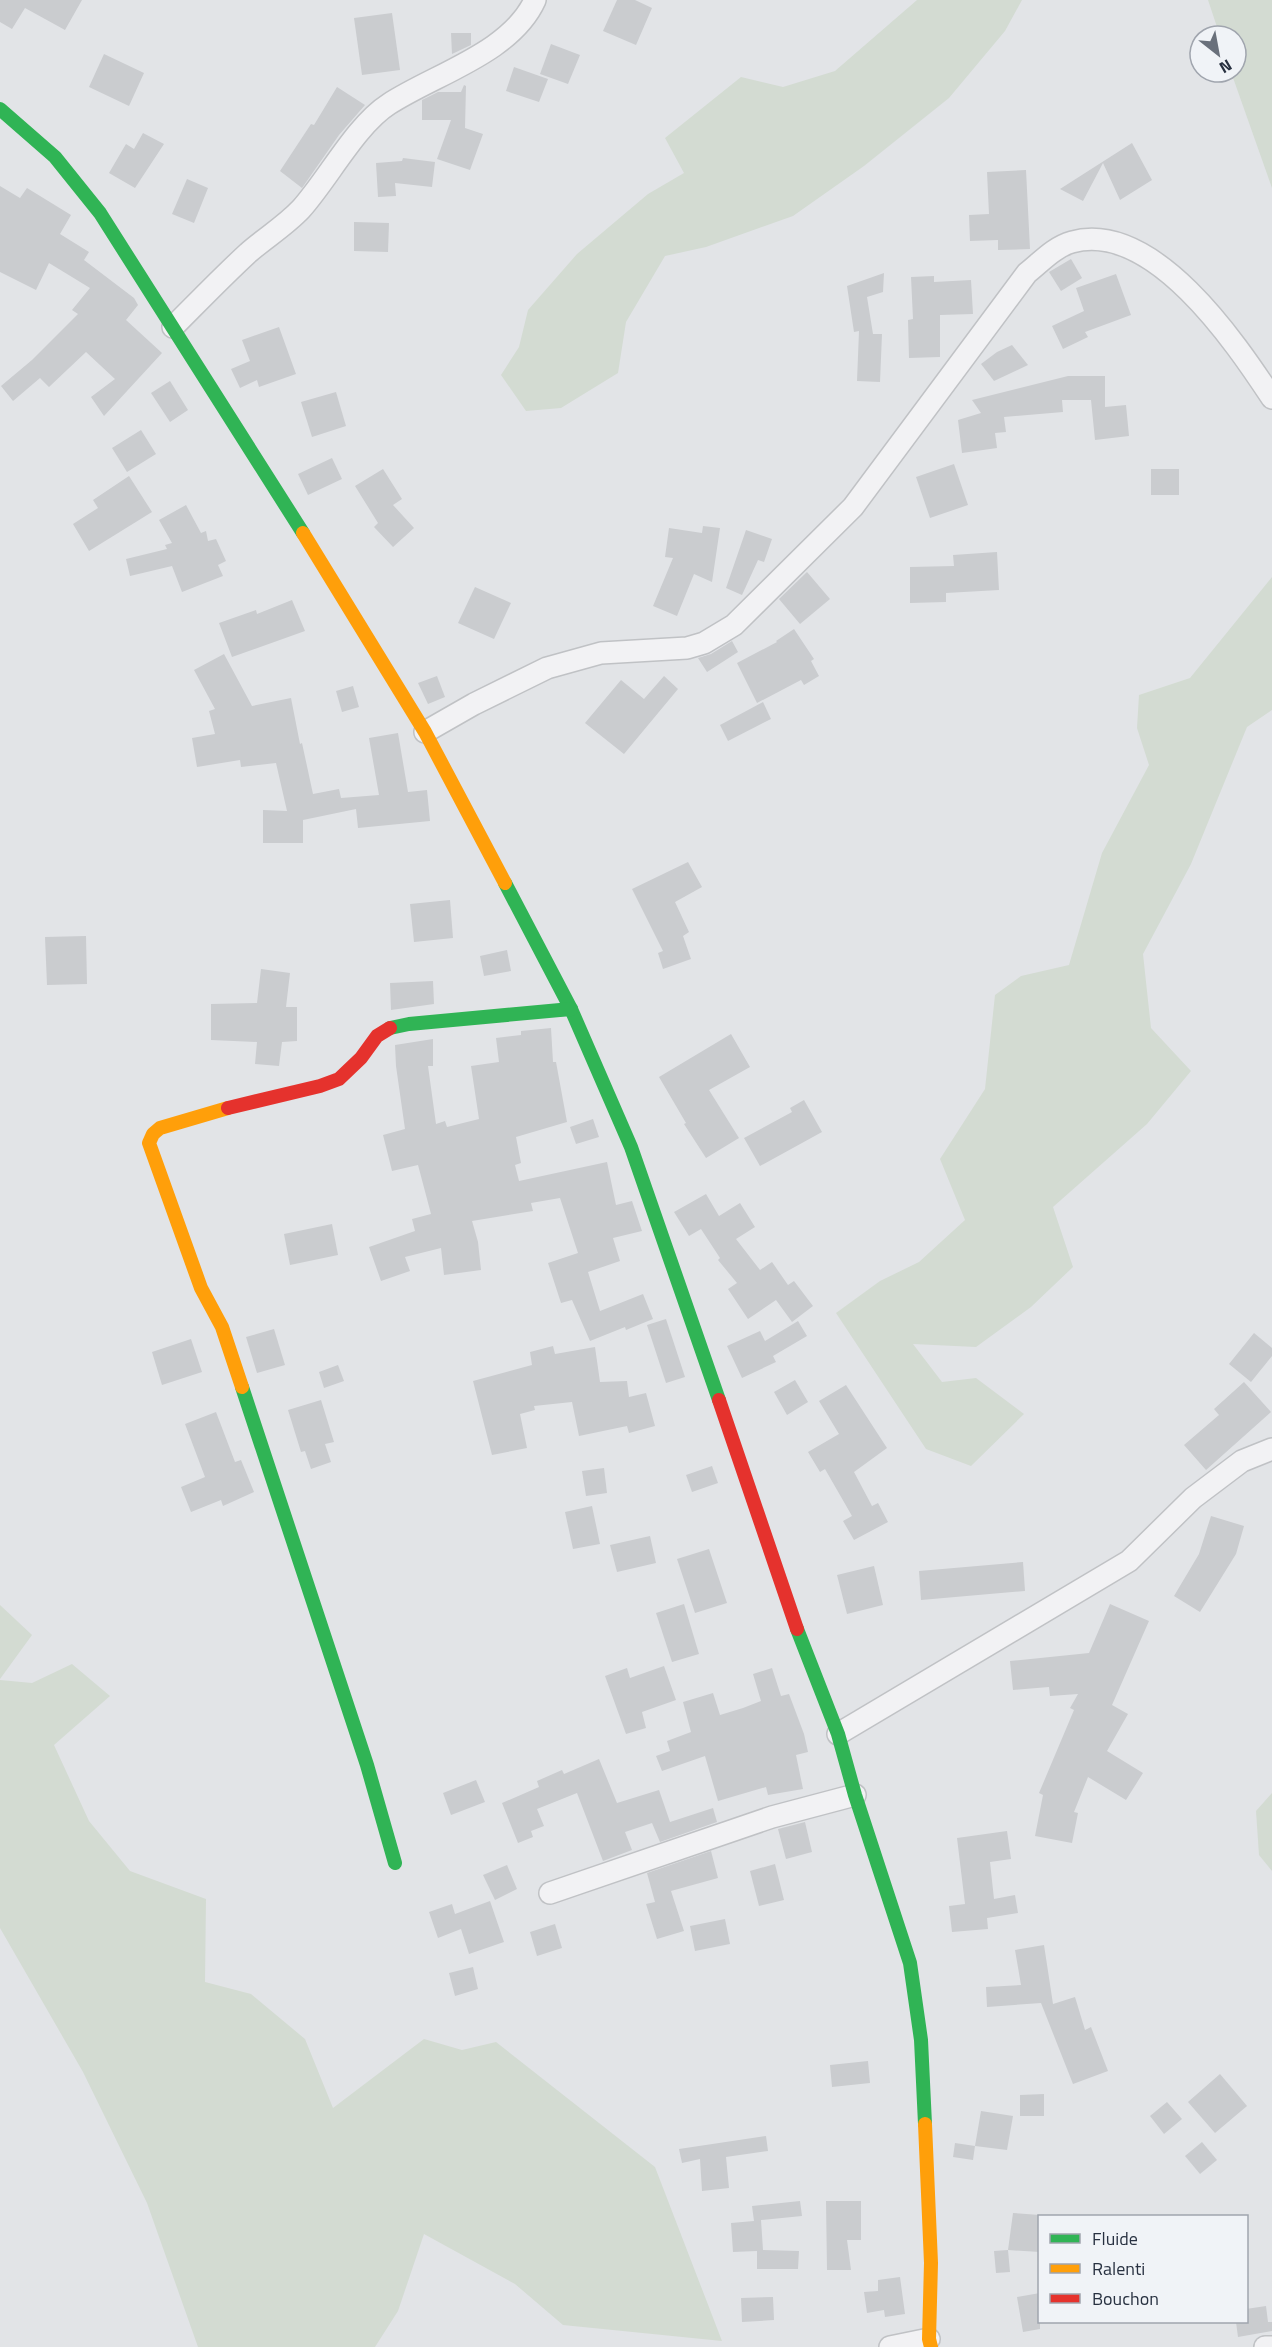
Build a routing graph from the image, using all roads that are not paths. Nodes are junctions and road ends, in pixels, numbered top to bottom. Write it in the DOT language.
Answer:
graph roads {
  1 [pos="535,0"];
  2 [pos="0,109"];
  3 [pos="8,129"];
  4 [pos="173,327"];
  5 [pos="1272,398"];
  6 [pos="425,732"];
  7 [pos="571,1009"];
  8 [pos="1272,1449"];
  9 [pos="838,1734"];
  10 [pos="855,1795"];
  11 [pos="395,1863"];
  12 [pos="550,1893"];
  13 [pos="930,2343"];
  14 [pos="890,2347"];
  15 [pos="1265,2347"];
  16 [pos="1272,2347"];
  1 -- 4 [label="street"];
  2 -- 3 [label="street"];
  3 -- 4 [label="street"];
  4 -- 6 [label="street"];
  5 -- 6 [label="street"];
  6 -- 7 [label="street"];
  7 -- 9 [label="street"];
  7 -- 11 [label="street"];
  8 -- 9 [label="street"];
  9 -- 10 [label="street"];
  10 -- 12 [label="street"];
  10 -- 13 [label="street"];
  13 -- 14 [label="street"];
  15 -- 16 [label="street"];
}
